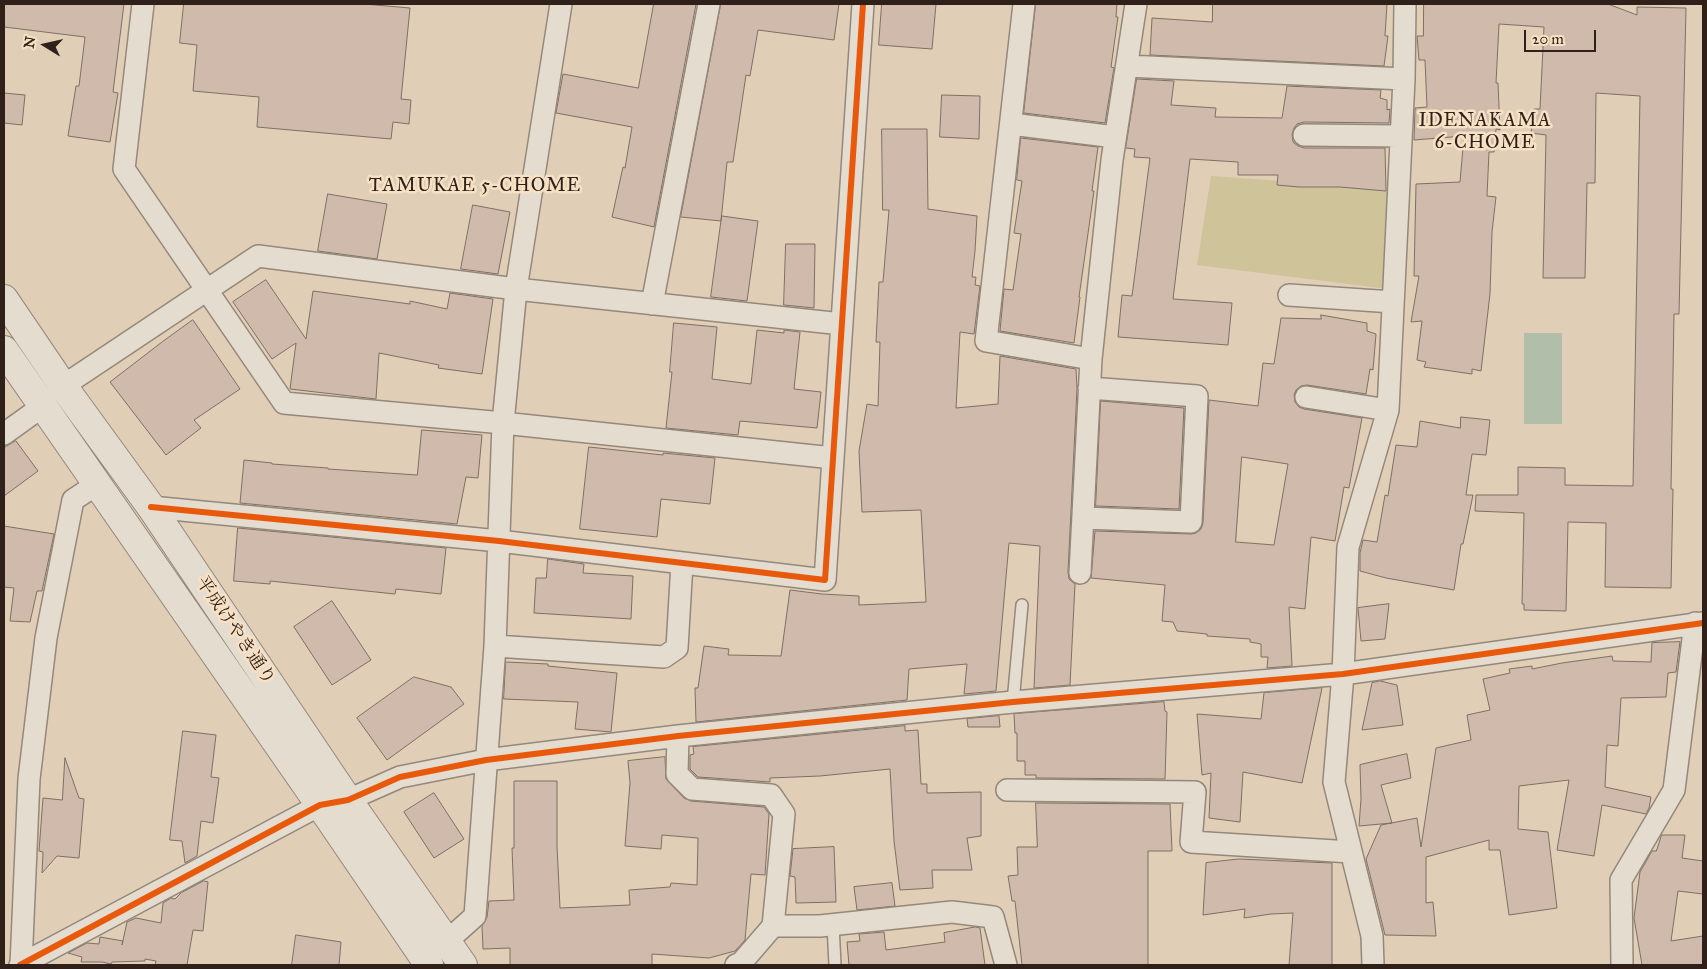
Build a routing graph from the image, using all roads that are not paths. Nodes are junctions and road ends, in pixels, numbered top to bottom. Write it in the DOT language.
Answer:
graph roads {
  1 [pos="143,4"];
  2 [pos="561,4"];
  3 [pos="710,4"];
  4 [pos="863,4"];
  5 [pos="1024,4"];
  6 [pos="1136,4"];
  7 [pos="1405,4"];
  8 [pos="1127,66"];
  9 [pos="1404,79"];
  10 [pos="1011,124"];
  11 [pos="1304,135"];
  12 [pos="1401,136"];
  13 [pos="1115,137"];
  14 [pos="516,289"];
  15 [pos="207,290"];
  16 [pos="1289,295"];
  17 [pos="4,299"];
  18 [pos="1394,302"];
  19 [pos="652,304"];
  20 [pos="842,324"];
  21 [pos="4,350"];
  22 [pos="1091,359"];
  23 [pos="63,386"];
  24 [pos="1089,388"];
  25 [pos="1306,397"];
  26 [pos="43,406"];
  27 [pos="1388,410"];
  28 [pos="504,423"];
  29 [pos="4,434"];
  30 [pos="833,458"];
  31 [pos="97,484"];
  32 [pos="151,507"];
  33 [pos="1083,518"];
  34 [pos="499,542"];
  35 [pos="682,563"];
  36 [pos="1080,573"];
  37 [pos="1022,605"];
  38 [pos="1699,623"];
  39 [pos="494,646"];
  40 [pos="1343,674"];
  41 [pos="1013,702"];
  42 [pos="678,736"];
  43 [pos="486,760"];
  44 [pos="1007,790"];
  45 [pos="348,800"];
  46 [pos="320,805"];
  47 [pos="1351,852"];
  48 [pos="833,925"];
  49 [pos="773,926"];
  50 [pos="446,942"];
  51 [pos="4,963"];
  52 [pos="21,965"];
  53 [pos="429,965"];
  54 [pos="463,965"];
  55 [pos="736,965"];
  56 [pos="835,965"];
  57 [pos="1006,965"];
  58 [pos="1373,965"];
  59 [pos="1622,965"];
  1 -- 15 [label="street"];
  2 -- 14 [label="street"];
  3 -- 19 [label="street"];
  4 -- 20 [label="street"];
  5 -- 10 [label="street"];
  6 -- 8 [label="street"];
  7 -- 9 [label="street"];
  8 -- 9 [label="street"];
  8 -- 13 [label="street"];
  9 -- 12 [label="street"];
  10 -- 13 [label="street"];
  10 -- 22 [label="street"];
  11 -- 12 [label="street"];
  12 -- 18 [label="street"];
  13 -- 22 [label="street"];
  14 -- 15 [label="street"];
  14 -- 19 [label="street"];
  14 -- 28 [label="street"];
  15 -- 23 [label="street"];
  15 -- 28 [label="street"];
  16 -- 18 [label="street"];
  17 -- 23 [label="street, 平成けやき通り"];
  18 -- 27 [label="street"];
  19 -- 20 [label="street"];
  20 -- 30 [label="street"];
  21 -- 26 [label="street, 平成けやき通り"];
  22 -- 24 [label="street"];
  23 -- 32 [label="street, 平成けやき通り"];
  24 -- 33 [label="street"];
  24 -- 33 [label="street"];
  25 -- 27 [label="street"];
  26 -- 29 [label="street"];
  26 -- 31 [label="street, 平成けやき通り"];
  27 -- 40 [label="street"];
  28 -- 30 [label="street"];
  28 -- 34 [label="street"];
  30 -- 35 [label="street"];
  31 -- 46 [label="street, 平成けやき通り"];
  31 -- 52 [label="street"];
  32 -- 34 [label="street"];
  32 -- 45 [label="street, 平成けやき通り"];
  33 -- 36 [label="street"];
  34 -- 35 [label="street"];
  34 -- 39 [label="street"];
  35 -- 39 [label="street"];
  37 -- 41 [label="lane"];
  38 -- 40 [label="street"];
  38 -- 59 [label="street"];
  39 -- 43 [label="street"];
  40 -- 41 [label="street"];
  40 -- 47 [label="street"];
  41 -- 42 [label="street"];
  42 -- 43 [label="street"];
  42 -- 49 [label="street"];
  43 -- 45 [label="street"];
  43 -- 50 [label="street"];
  44 -- 47 [label="street"];
  45 -- 46 [label="street"];
  45 -- 50 [label="street, 平成けやき通り"];
  46 -- 52 [label="street"];
  46 -- 53 [label="street, 平成けやき通り"];
  47 -- 58 [label="street"];
  48 -- 49 [label="street"];
  48 -- 56 [label="lane"];
  48 -- 57 [label="street"];
  49 -- 55 [label="street"];
  50 -- 54 [label="street, 平成けやき通り"];
  51 -- 52 [label="street"];
}
